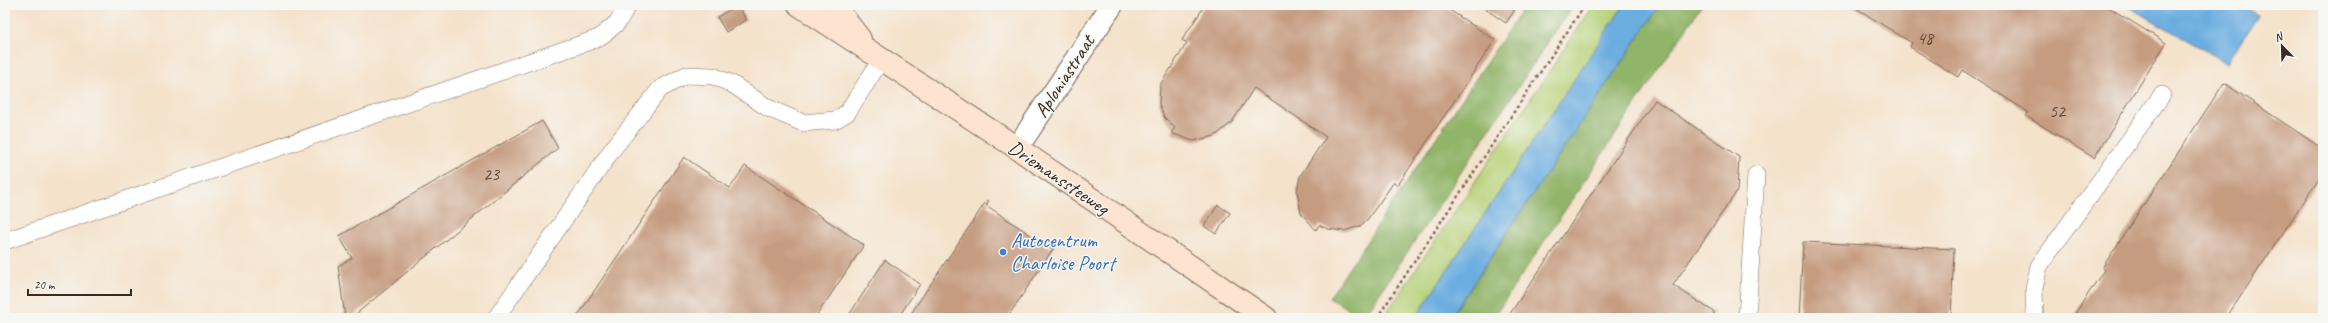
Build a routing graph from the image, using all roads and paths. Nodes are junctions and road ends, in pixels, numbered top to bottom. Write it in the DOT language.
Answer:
graph roads {
  1 [pos="628,5"];
  2 [pos="799,5"];
  3 [pos="834,5"];
  4 [pos="1112,5"];
  5 [pos="1585,5"];
  6 [pos="876,56"];
  7 [pos="2162,95"];
  8 [pos="1017,148"];
  9 [pos="1756,175"];
  10 [pos="5,241"];
  11 [pos="496,318"];
  12 [pos="1266,318"];
  13 [pos="1377,318"];
  14 [pos="1747,318"];
  15 [pos="2035,318"];
  1 -- 10 [label="lane"];
  2 -- 6 [label="main road, Driemanssteeweg"];
  3 -- 6 [label="main road, Driemanssteeweg"];
  4 -- 8 [label="street, Aploniastraat"];
  5 -- 13 [label="path"];
  6 -- 8 [label="main road, Driemanssteeweg"];
  6 -- 11 [label="lane"];
  7 -- 15 [label="lane"];
  8 -- 12 [label="main road, Driemanssteeweg"];
  9 -- 14 [label="lane"];
}
